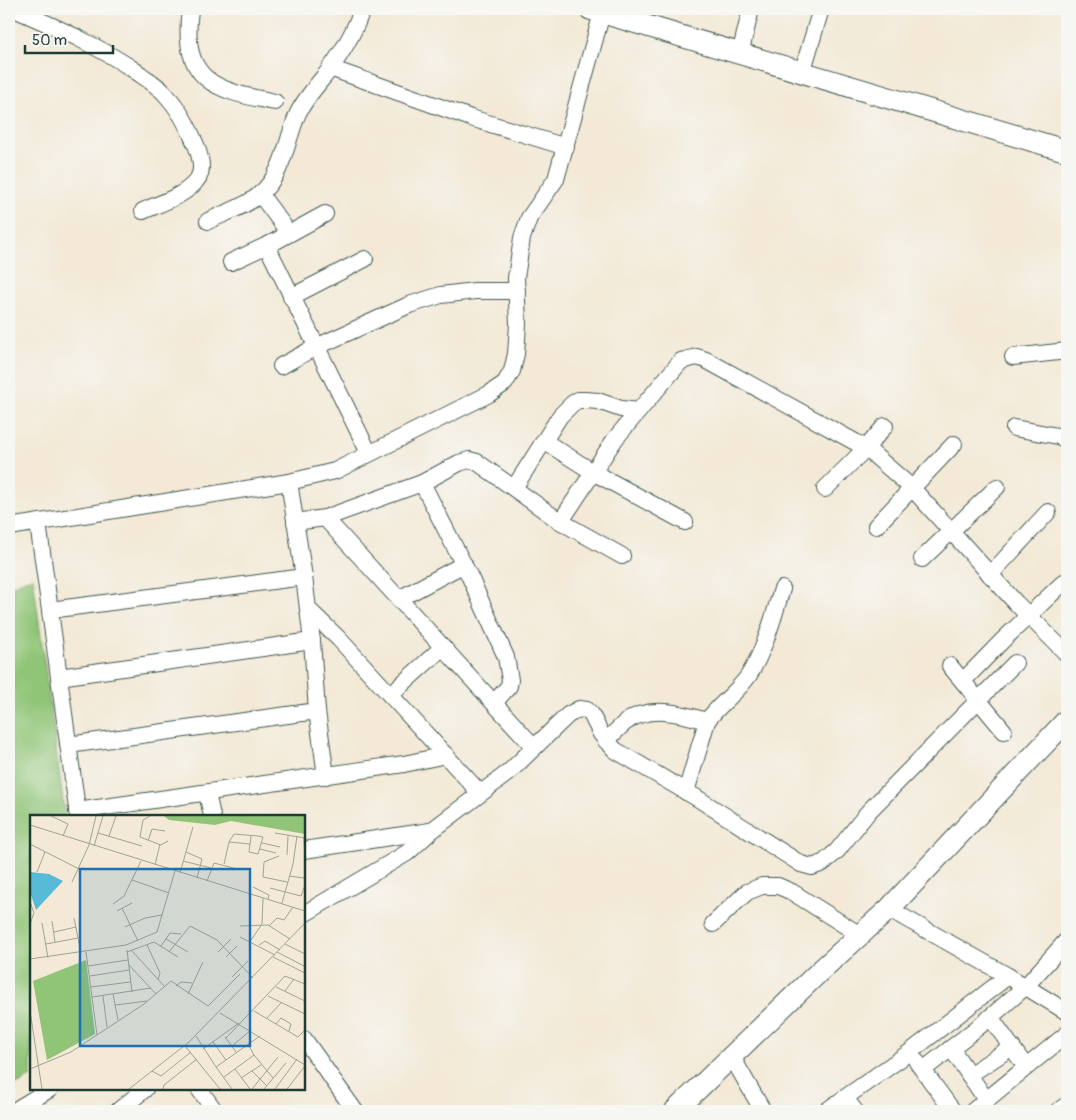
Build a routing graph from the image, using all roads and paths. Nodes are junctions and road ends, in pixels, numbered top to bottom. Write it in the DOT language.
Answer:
graph roads {
  1 [pos="14,9"];
  2 [pos="190,9"];
  3 [pos="362,9"];
  4 [pos="751,9"];
  5 [pos="821,9"];
  6 [pos="596,11"];
  7 [pos="632,15"];
  8 [pos="740,54"];
  9 [pos="330,68"];
  10 [pos="802,73"];
  11 [pos="275,102"];
  12 [pos="566,147"];
  13 [pos="1067,151"];
  14 [pos="260,194"];
  15 [pos="143,211"];
  16 [pos="325,214"];
  17 [pos="208,221"];
  18 [pos="289,233"];
  19 [pos="267,246"];
  20 [pos="365,259"];
  21 [pos="231,262"];
  22 [pos="517,291"];
  23 [pos="291,297"];
  24 [pos="316,346"];
  25 [pos="1067,351"];
  26 [pos="1013,357"];
  27 [pos="281,366"];
  28 [pos="639,411"];
  29 [pos="885,426"];
  30 [pos="1014,428"];
  31 [pos="1067,440"];
  32 [pos="544,441"];
  33 [pos="954,444"];
  34 [pos="866,448"];
  35 [pos="369,453"];
  36 [pos="593,472"];
  37 [pos="289,482"];
  38 [pos="422,483"];
  39 [pos="996,487"];
  40 [pos="514,488"];
  41 [pos="912,488"];
  42 [pos="825,489"];
  43 [pos="1048,512"];
  44 [pos="325,518"];
  45 [pos="561,521"];
  46 [pos="295,522"];
  47 [pos="685,522"];
  48 [pos="38,523"];
  49 [pos="876,526"];
  50 [pos="9,527"];
  51 [pos="950,531"];
  52 [pos="622,556"];
  53 [pos="922,559"];
  54 [pos="464,564"];
  55 [pos="990,574"];
  56 [pos="304,577"];
  57 [pos="1064,582"];
  58 [pos="782,589"];
  59 [pos="399,599"];
  60 [pos="308,609"];
  61 [pos="50,610"];
  62 [pos="1030,616"];
  63 [pos="312,641"];
  64 [pos="443,648"];
  65 [pos="1067,654"];
  66 [pos="1014,663"];
  67 [pos="950,666"];
  68 [pos="59,677"];
  69 [pos="963,681"];
  70 [pos="390,695"];
  71 [pos="979,701"];
  72 [pos="494,703"];
  73 [pos="317,712"];
  74 [pos="1067,720"];
  75 [pos="707,721"];
  76 [pos="1004,731"];
  77 [pos="606,741"];
  78 [pos="68,744"];
  79 [pos="534,747"];
  80 [pos="446,755"];
  81 [pos="326,776"];
  82 [pos="207,792"];
  83 [pos="686,792"];
  84 [pos="480,794"];
  85 [pos="143,809"];
  86 [pos="78,814"];
  87 [pos="212,815"];
  88 [pos="432,831"];
  89 [pos="305,850"];
  90 [pos="889,909"];
  91 [pos="305,913"];
  92 [pos="713,924"];
  93 [pos="860,935"];
  94 [pos="1067,940"];
  95 [pos="1008,976"];
  96 [pos="1026,986"];
  97 [pos="1067,1012"];
  98 [pos="990,1017"];
  99 [pos="1067,1034"];
  100 [pos="305,1040"];
  101 [pos="1012,1047"];
  102 [pos="951,1048"];
  103 [pos="910,1052"];
  104 [pos="732,1057"];
  105 [pos="1026,1067"];
  106 [pos="923,1070"];
  107 [pos="969,1075"];
  108 [pos="48,1090"];
  109 [pos="144,1090"];
  110 [pos="199,1090"];
  111 [pos="845,1098"];
  112 [pos="987,1101"];
  113 [pos="211,1110"];
  114 [pos="14,1111"];
  115 [pos="118,1111"];
  116 [pos="355,1111"];
  117 [pos="675,1111"];
  118 [pos="763,1111"];
  119 [pos="826,1111"];
  120 [pos="855,1111"];
  121 [pos="953,1111"];
  122 [pos="973,1111"];
  1 -- 15 [label="street"];
  2 -- 11 [label="street"];
  3 -- 9 [label="street"];
  4 -- 8 [label="street"];
  5 -- 10 [label="street"];
  6 -- 7 [label="main road"];
  6 -- 12 [label="street"];
  7 -- 8 [label="main road"];
  8 -- 10 [label="main road"];
  9 -- 12 [label="street"];
  9 -- 14 [label="street"];
  10 -- 13 [label="main road"];
  12 -- 22 [label="street"];
  14 -- 17 [label="street"];
  14 -- 18 [label="street"];
  16 -- 18 [label="street"];
  18 -- 19 [label="street"];
  19 -- 21 [label="street"];
  19 -- 23 [label="street"];
  20 -- 23 [label="street"];
  22 -- 24 [label="street"];
  22 -- 35 [label="street"];
  23 -- 24 [label="street"];
  24 -- 27 [label="street"];
  24 -- 35 [label="street"];
  25 -- 26 [label="street"];
  28 -- 32 [label="street"];
  28 -- 34 [label="street"];
  28 -- 36 [label="street"];
  29 -- 34 [label="street"];
  30 -- 31 [label="street"];
  32 -- 36 [label="street"];
  32 -- 40 [label="street"];
  33 -- 41 [label="street"];
  34 -- 41 [label="street"];
  34 -- 42 [label="street"];
  35 -- 37 [label="street"];
  36 -- 45 [label="street"];
  36 -- 47 [label="street"];
  37 -- 46 [label="street"];
  37 -- 48 [label="street"];
  38 -- 40 [label="street"];
  38 -- 44 [label="street"];
  38 -- 54 [label="street"];
  39 -- 51 [label="street"];
  40 -- 45 [label="street"];
  41 -- 49 [label="street"];
  41 -- 51 [label="street"];
  43 -- 55 [label="street"];
  44 -- 46 [label="street"];
  44 -- 59 [label="street"];
  45 -- 52 [label="street"];
  46 -- 56 [label="street"];
  48 -- 50 [label="street"];
  48 -- 61 [label="street"];
  51 -- 53 [label="street"];
  51 -- 55 [label="street"];
  54 -- 59 [label="street"];
  54 -- 72 [label="street"];
  55 -- 62 [label="street"];
  56 -- 60 [label="street"];
  56 -- 61 [label="street"];
  57 -- 62 [label="street"];
  58 -- 75 [label="street"];
  59 -- 64 [label="street"];
  60 -- 63 [label="street"];
  60 -- 70 [label="street"];
  61 -- 68 [label="street"];
  62 -- 65 [label="street"];
  62 -- 69 [label="street"];
  63 -- 68 [label="street"];
  63 -- 73 [label="street"];
  64 -- 70 [label="street"];
  64 -- 72 [label="street"];
  66 -- 71 [label="street"];
  67 -- 69 [label="street"];
  68 -- 78 [label="street"];
  69 -- 71 [label="street"];
  70 -- 80 [label="street"];
  71 -- 76 [label="street"];
  71 -- 83 [label="street"];
  72 -- 79 [label="street"];
  73 -- 78 [label="street"];
  73 -- 81 [label="street"];
  74 -- 90 [label="main road"];
  75 -- 77 [label="street"];
  75 -- 83 [label="street"];
  77 -- 79 [label="street"];
  77 -- 83 [label="street"];
  78 -- 86 [label="street"];
  79 -- 84 [label="street"];
  80 -- 81 [label="street"];
  80 -- 84 [label="street"];
  81 -- 82 [label="street"];
  82 -- 85 [label="street"];
  82 -- 87 [label="street"];
  84 -- 88 [label="street"];
  85 -- 86 [label="street"];
  88 -- 89 [label="street"];
  88 -- 91 [label="street"];
  90 -- 93 [label="main road"];
  90 -- 95 [label="street"];
  92 -- 93 [label="street"];
  93 -- 104 [label="main road"];
  94 -- 96 [label="street"];
  95 -- 96 [label="street"];
  95 -- 103 [label="street"];
  96 -- 97 [label="street"];
  96 -- 98 [label="street"];
  98 -- 101 [label="street"];
  98 -- 102 [label="street"];
  99 -- 105 [label="street"];
  100 -- 116 [label="street"];
  101 -- 105 [label="street"];
  101 -- 107 [label="street"];
  102 -- 106 [label="street"];
  102 -- 107 [label="street"];
  103 -- 106 [label="street"];
  103 -- 111 [label="street"];
  104 -- 117 [label="main road"];
  104 -- 118 [label="street"];
  105 -- 112 [label="street"];
  106 -- 121 [label="street"];
  107 -- 112 [label="street"];
  108 -- 114 [label="street"];
  109 -- 115 [label="street"];
  110 -- 113 [label="street"];
  111 -- 119 [label="street"];
  111 -- 120 [label="street"];
  112 -- 122 [label="street"];
}
